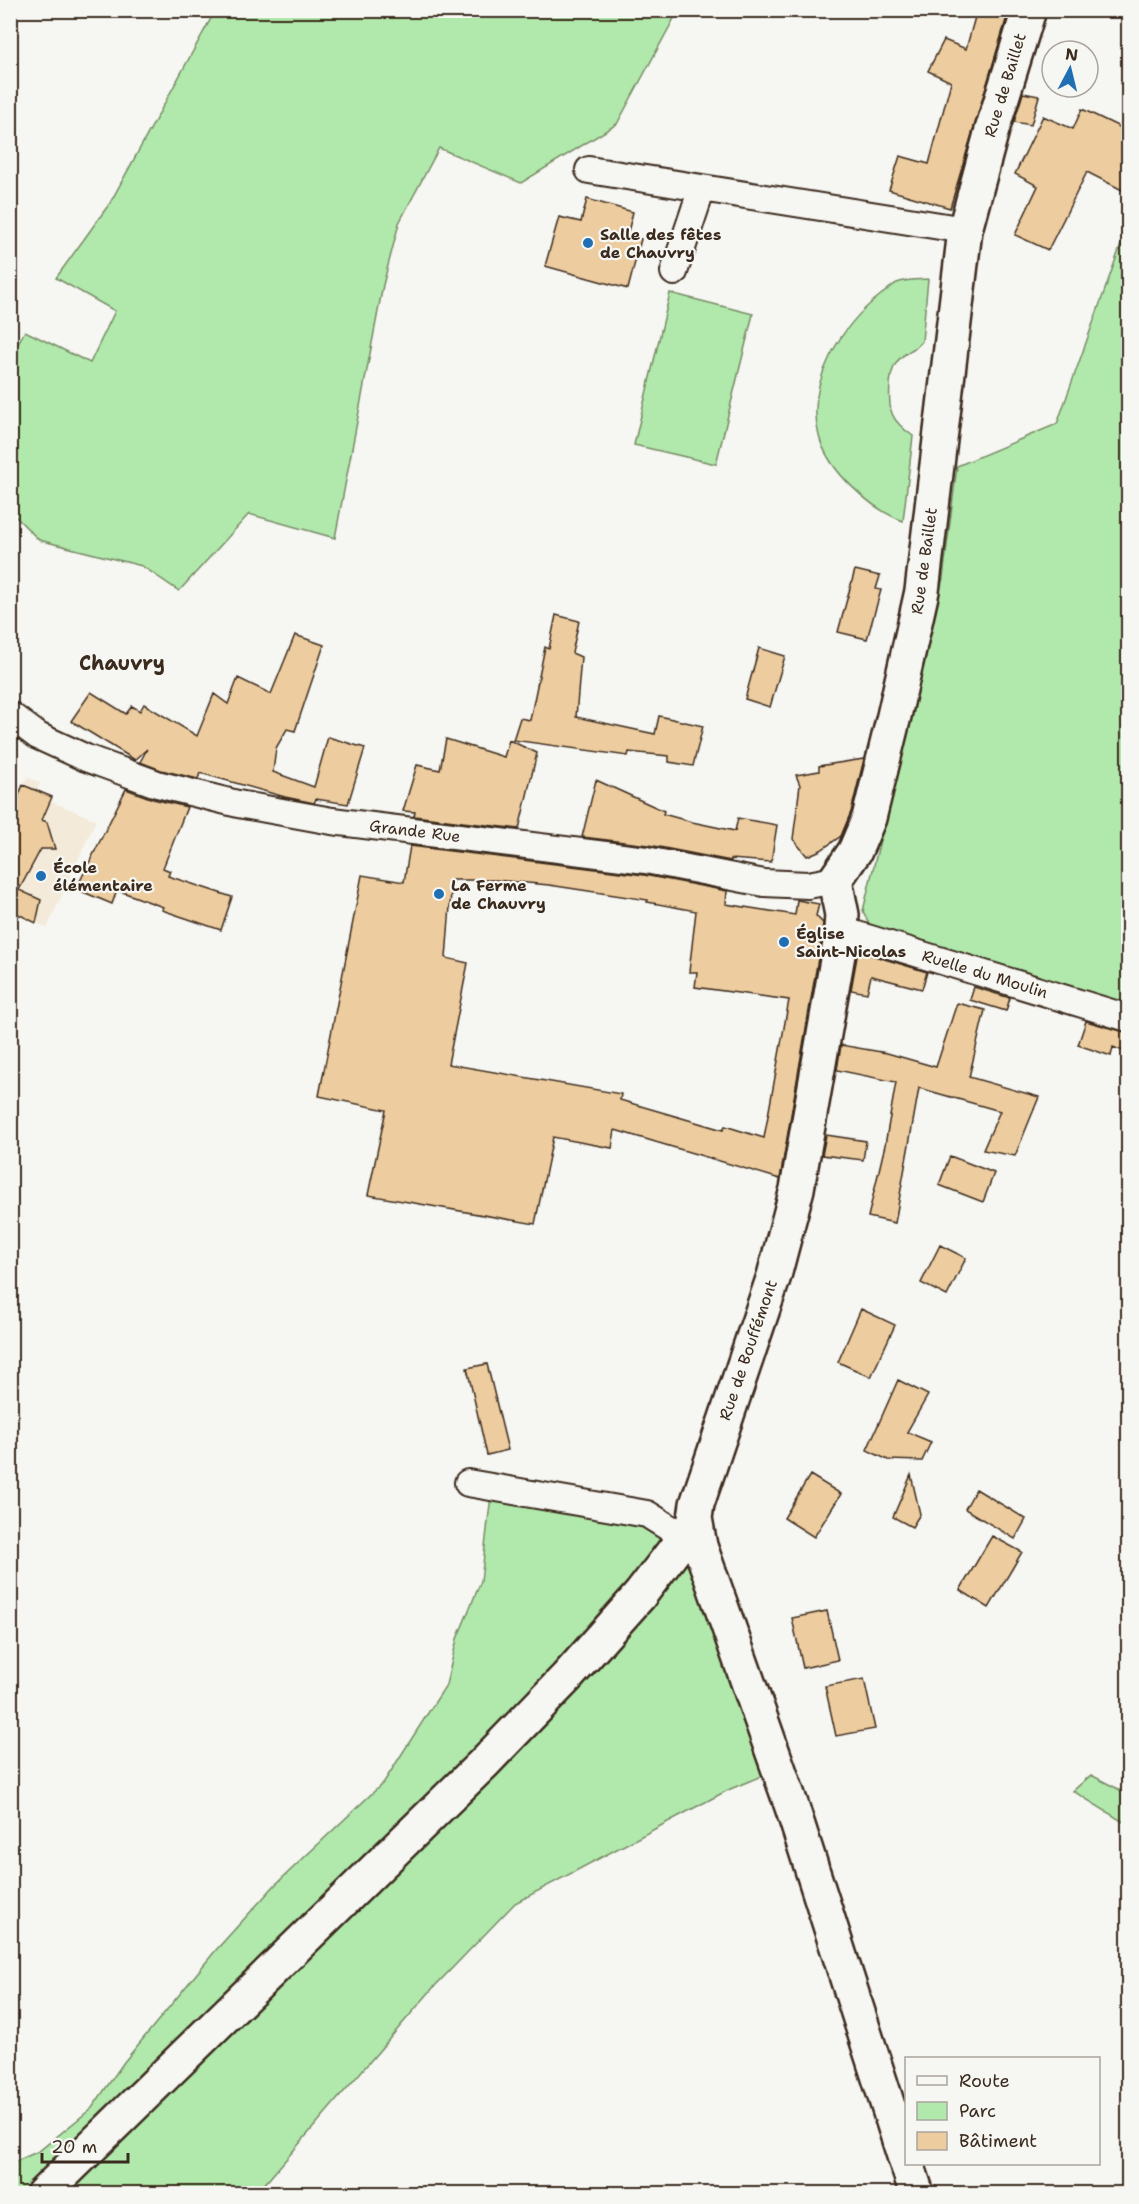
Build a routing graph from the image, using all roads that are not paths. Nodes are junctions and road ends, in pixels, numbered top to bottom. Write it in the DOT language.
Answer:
graph roads {
  1 [pos="1029,10"];
  2 [pos="589,170"];
  3 [pos="702,188"];
  4 [pos="965,230"];
  5 [pos="674,272"];
  6 [pos="10,715"];
  7 [pos="835,879"];
  8 [pos="841,930"];
  9 [pos="1128,1018"];
  10 [pos="468,1484"];
  11 [pos="696,1533"];
  12 [pos="905,2157"];
  13 [pos="908,2165"];
  14 [pos="43,2193"];
  15 [pos="917,2193"];
  1 -- 4 [label="street, Rue de Baillet"];
  2 -- 3 [label="street"];
  3 -- 4 [label="street"];
  3 -- 5 [label="street"];
  4 -- 7 [label="street, Rue de Baillet"];
  6 -- 7 [label="street, Grande Rue"];
  7 -- 8 [label="street, Rue de Bouffémont"];
  8 -- 9 [label="street, Ruelle du Moulin"];
  8 -- 11 [label="street, Rue de Bouffémont"];
  10 -- 11 [label="street"];
  11 -- 12 [label="street, Rue de Bouffémont"];
  11 -- 14 [label="street"];
  13 -- 15 [label="street, Rue de Bouffémont"];
}
